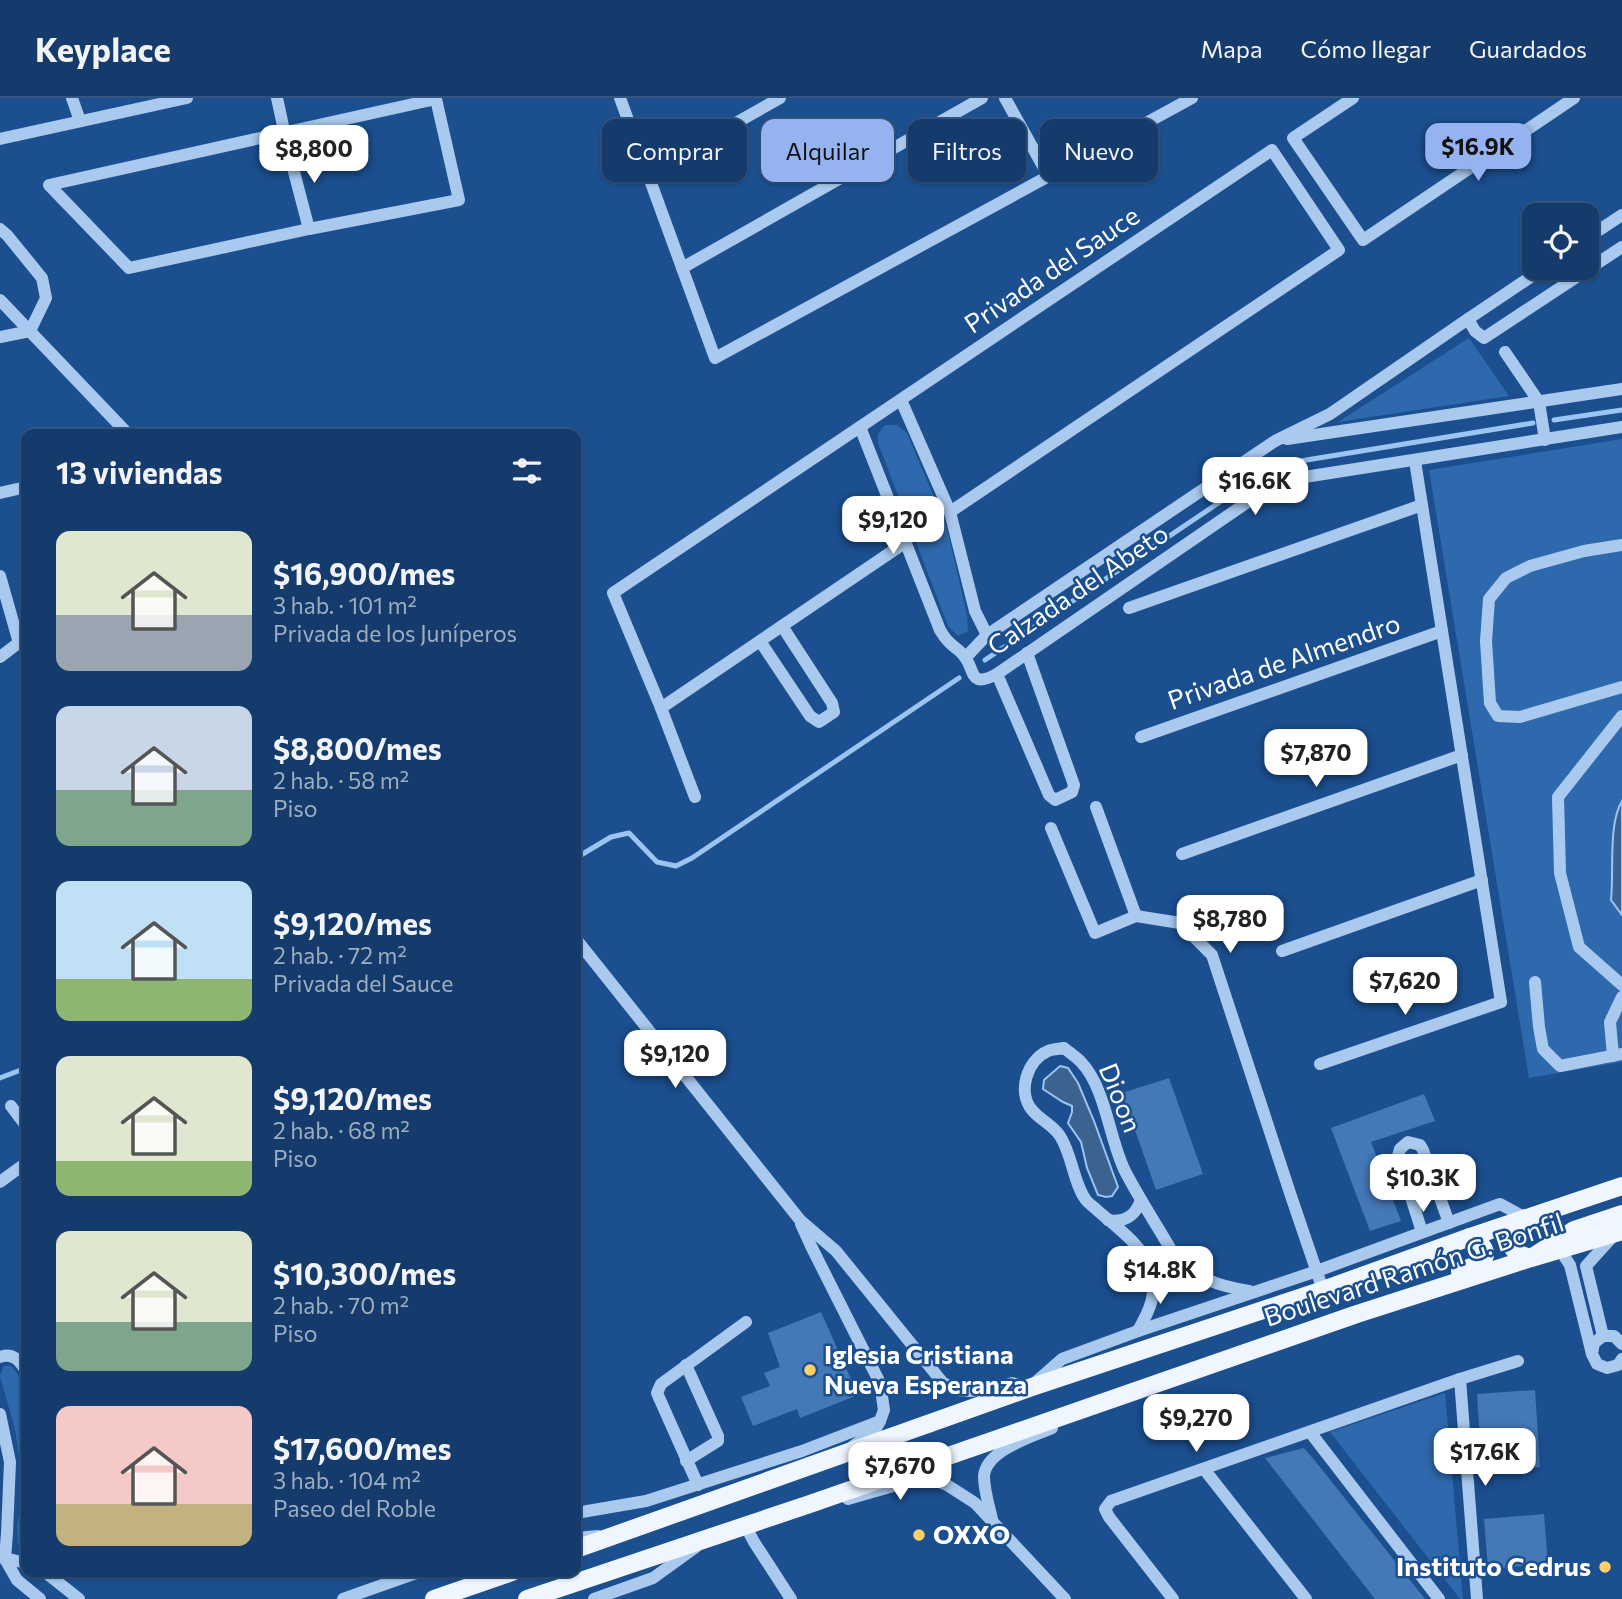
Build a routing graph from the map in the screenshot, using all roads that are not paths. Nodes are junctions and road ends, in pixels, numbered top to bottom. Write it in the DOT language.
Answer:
graph roads {
  1 [pos="72,98"];
  2 [pos="187,98"];
  3 [pos="277,98"];
  4 [pos="620,98"];
  5 [pos="780,98"];
  6 [pos="982,98"];
  7 [pos="1006,98"];
  8 [pos="1192,98"];
  9 [pos="1353,98"];
  10 [pos="1574,98"];
  11 [pos="628,119"];
  12 [pos="743,119"];
  13 [pos="1154,119"];
  14 [pos="80,121"];
  15 [pos="285,133"];
  16 [pos="0,139"];
  17 [pos="1040,160"];
  18 [pos="650,182"];
  19 [pos="1040,182"];
  20 [pos="1622,215"];
  21 [pos="0,229"];
  22 [pos="309,229"];
  23 [pos="1599,231"];
  24 [pos="1622,247"];
  25 [pos="682,268"];
  26 [pos="1526,280"];
  27 [pos="0,300"];
  28 [pos="1468,319"];
  29 [pos="30,331"];
  30 [pos="0,337"];
  31 [pos="1505,352"];
  32 [pos="1622,389"];
  33 [pos="901,400"];
  34 [pos="1539,402"];
  35 [pos="860,427"];
  36 [pos="1622,427"];
  37 [pos="123,429"];
  38 [pos="1545,440"];
  39 [pos="1275,441"];
  40 [pos="1415,461"];
  41 [pos="21,487"];
  42 [pos="0,493"];
  43 [pos="1422,505"];
  44 [pos="950,512"];
  45 [pos="906,542"];
  46 [pos="1622,545"];
  47 [pos="0,576"];
  48 [pos="1129,608"];
  49 [pos="782,626"];
  50 [pos="1442,631"];
  51 [pos="21,634"];
  52 [pos="987,635"];
  53 [pos="21,641"];
  54 [pos="760,641"];
  55 [pos="1027,653"];
  56 [pos="0,657"];
  57 [pos="966,657"];
  58 [pos="997,674"];
  59 [pos="1622,687"];
  60 [pos="661,708"];
  61 [pos="1622,716"];
  62 [pos="1141,737"];
  63 [pos="1462,755"];
  64 [pos="695,797"];
  65 [pos="1096,807"];
  66 [pos="1051,828"];
  67 [pos="1182,854"];
  68 [pos="1482,880"];
  69 [pos="1136,916"];
  70 [pos="581,945"];
  71 [pos="1282,951"];
  72 [pos="1535,982"];
  73 [pos="1622,985"];
  74 [pos="1622,998"];
  75 [pos="1618,1055"];
  76 [pos="1320,1064"];
  77 [pos="11,1106"];
  78 [pos="21,1119"];
  79 [pos="21,1167"];
  80 [pos="0,1182"];
  81 [pos="1622,1186"];
  82 [pos="1141,1200"];
  83 [pos="1622,1214"];
  84 [pos="1526,1218"];
  85 [pos="800,1220"];
  86 [pos="1108,1220"];
  87 [pos="1449,1223"];
  88 [pos="1422,1233"];
  89 [pos="1618,1233"];
  90 [pos="1470,1237"];
  91 [pos="1174,1255"];
  92 [pos="1531,1258"];
  93 [pos="1565,1258"];
  94 [pos="1586,1266"];
  95 [pos="1150,1267"];
  96 [pos="1317,1270"];
  97 [pos="1324,1290"];
  98 [pos="1253,1292"];
  99 [pos="1357,1314"];
  100 [pos="746,1322"];
  101 [pos="1138,1331"];
  102 [pos="1603,1336"];
  103 [pos="1622,1344"];
  104 [pos="1591,1354"];
  105 [pos="0,1357"];
  106 [pos="1622,1359"];
  107 [pos="1518,1361"];
  108 [pos="21,1362"];
  109 [pos="686,1365"];
  110 [pos="1460,1380"];
  111 [pos="1029,1388"];
  112 [pos="1129,1393"];
  113 [pos="0,1414"];
  114 [pos="880,1421"];
  115 [pos="1310,1432"];
  116 [pos="839,1455"];
  117 [pos="685,1461"];
  118 [pos="1204,1469"];
  119 [pos="698,1485"];
  120 [pos="807,1505"];
  121 [pos="581,1512"];
  122 [pos="992,1520"];
  123 [pos="744,1525"];
  124 [pos="616,1535"];
  125 [pos="581,1538"];
  126 [pos="707,1539"];
  127 [pos="581,1547"];
  128 [pos="2,1558"];
  129 [pos="21,1562"];
  130 [pos="51,1577"];
  131 [pos="392,1577"];
  132 [pos="498,1577"];
  133 [pos="40,1599"];
  134 [pos="79,1599"];
  135 [pos="343,1599"];
  136 [pos="434,1599"];
  137 [pos="527,1599"];
  138 [pos="594,1599"];
  139 [pos="791,1599"];
  140 [pos="1065,1599"];
  141 [pos="1173,1599"];
  142 [pos="1306,1599"];
  143 [pos="1439,1599"];
  144 [pos="1477,1599"];
  1 -- 14 [label="street"];
  2 -- 14 [label="street"];
  3 -- 15 [label="street"];
  4 -- 11 [label="street"];
  5 -- 12 [label="street"];
  6 -- 25 [label="street"];
  7 -- 17 [label="street"];
  8 -- 13 [label="street"];
  9 -- 10 [label="street"];
  14 -- 16 [label="street"];
  15 -- 22 [label="street"];
  15 -- 22 [label="street"];
  15 -- 22 [label="street"];
  18 -- 25 [label="street"];
  19 -- 25 [label="street"];
  20 -- 23 [label="street"];
  21 -- 29 [label="street"];
  24 -- 28 [label="street"];
  26 -- 28 [label="street"];
  27 -- 29 [label="street"];
  28 -- 39 [label="street"];
  29 -- 30 [label="street"];
  29 -- 37 [label="street"];
  31 -- 34 [label="street"];
  32 -- 34 [label="street"];
  33 -- 35 [label="street, Privada del Sauce"];
  33 -- 44 [label="street"];
  33 -- 44 [label="street, Privada del Sauce"];
  34 -- 38 [label="street"];
  34 -- 39 [label="street"];
  35 -- 45 [label="street"];
  35 -- 60 [label="street, Privada del Sauce"];
  36 -- 38 [label="street, Calzada del Abeto"];
  38 -- 40 [label="street, Calzada del Abeto"];
  39 -- 52 [label="street"];
  40 -- 43 [label="street"];
  40 -- 55 [label="street, Calzada del Abeto"];
  41 -- 42 [label="street"];
  43 -- 48 [label="street"];
  43 -- 50 [label="street"];
  44 -- 52 [label="street"];
  45 -- 49 [label="street"];
  45 -- 57 [label="street"];
  46 -- 59 [label="street"];
  47 -- 51 [label="street"];
  49 -- 54 [label="street"];
  49 -- 54 [label="street"];
  50 -- 62 [label="street, Privada de Almendro"];
  50 -- 63 [label="street"];
  52 -- 57 [label="street"];
  53 -- 56 [label="street"];
  54 -- 60 [label="street"];
  55 -- 58 [label="street, Calzada del Abeto"];
  55 -- 58 [label="street"];
  57 -- 58 [label="street, Calzada del Abeto"];
  60 -- 64 [label="street"];
  61 -- 73 [label="street"];
  63 -- 67 [label="street"];
  63 -- 68 [label="street"];
  65 -- 69 [label="street"];
  66 -- 69 [label="street"];
  68 -- 71 [label="street"];
  68 -- 76 [label="street"];
  69 -- 96 [label="street"];
  70 -- 85 [label="street"];
  72 -- 75 [label="street"];
  74 -- 75 [label="street"];
  77 -- 78 [label="street"];
  79 -- 80 [label="street"];
  81 -- 84 [label="main road, Boulevard Ramón G. Bonfil"];
  82 -- 86 [label="street"];
  82 -- 86 [label="street, Dioon"];
  82 -- 91 [label="street, Dioon"];
  83 -- 92 [label="main road"];
  84 -- 87 [label="street, Boulevard Ramón G. Bonfil"];
  84 -- 90 [label="main road, Boulevard Ramón G. Bonfil"];
  84 -- 92 [label="main road"];
  85 -- 111 [label="street"];
  85 -- 114 [label="street"];
  86 -- 95 [label="street, Dioon"];
  87 -- 88 [label="street, Boulevard Ramón G. Bonfil"];
  87 -- 88 [label="street"];
  88 -- 96 [label="street, Boulevard Ramón G. Bonfil"];
  89 -- 93 [label="main road, Boulevard Ramón G. Bonfil"];
  89 -- 94 [label="street"];
  90 -- 97 [label="main road, Boulevard Ramón G. Bonfil"];
  90 -- 99 [label="main road"];
  91 -- 95 [label="street"];
  91 -- 98 [label="street, Dioon"];
  92 -- 93 [label="main road, Boulevard Ramón G. Bonfil"];
  92 -- 99 [label="main road, Boulevard Ramón G. Bonfil"];
  93 -- 94 [label="street"];
  93 -- 104 [label="street"];
  94 -- 102 [label="street"];
  95 -- 101 [label="street"];
  96 -- 97 [label="street"];
  96 -- 98 [label="street, Boulevard Ramón G. Bonfil"];
  97 -- 111 [label="main road, Boulevard Ramón G. Bonfil"];
  98 -- 101 [label="street, Boulevard Ramón G. Bonfil"];
  99 -- 112 [label="main road, Boulevard Ramón G. Bonfil"];
  100 -- 109 [label="street"];
  101 -- 111 [label="street, Boulevard Ramón G. Bonfil"];
  102 -- 103 [label="street"];
  102 -- 104 [label="street"];
  104 -- 106 [label="street"];
  105 -- 108 [label="street"];
  107 -- 110 [label="street"];
  109 -- 117 [label="street"];
  109 -- 117 [label="street"];
  110 -- 115 [label="street"];
  110 -- 144 [label="street"];
  111 -- 116 [label="main road, Boulevard Ramón G. Bonfil"];
  112 -- 120 [label="main road, Boulevard Ramón G. Bonfil"];
  112 -- 122 [label="street"];
  113 -- 128 [label="street"];
  114 -- 116 [label="street"];
  114 -- 119 [label="street"];
  115 -- 118 [label="street"];
  115 -- 143 [label="street"];
  116 -- 124 [label="main road, Boulevard Ramón G. Bonfil"];
  117 -- 119 [label="street"];
  118 -- 141 [label="street"];
  118 -- 142 [label="street"];
  119 -- 121 [label="street"];
  120 -- 122 [label="street"];
  120 -- 123 [label="main road, Boulevard Ramón G. Bonfil"];
  122 -- 140 [label="street"];
  123 -- 126 [label="main road, Boulevard Ramón G. Bonfil"];
  123 -- 139 [label="street"];
  124 -- 125 [label="street, Boulevard Ramón G. Bonfil"];
  124 -- 127 [label="main road, Boulevard Ramón G. Bonfil"];
  126 -- 137 [label="main road, Boulevard Ramón G. Bonfil"];
  126 -- 138 [label="street, Boulevard Ramón G. Bonfil"];
  128 -- 129 [label="street"];
  128 -- 133 [label="street"];
  130 -- 134 [label="street"];
  131 -- 135 [label="street"];
  132 -- 136 [label="main road"];
}
